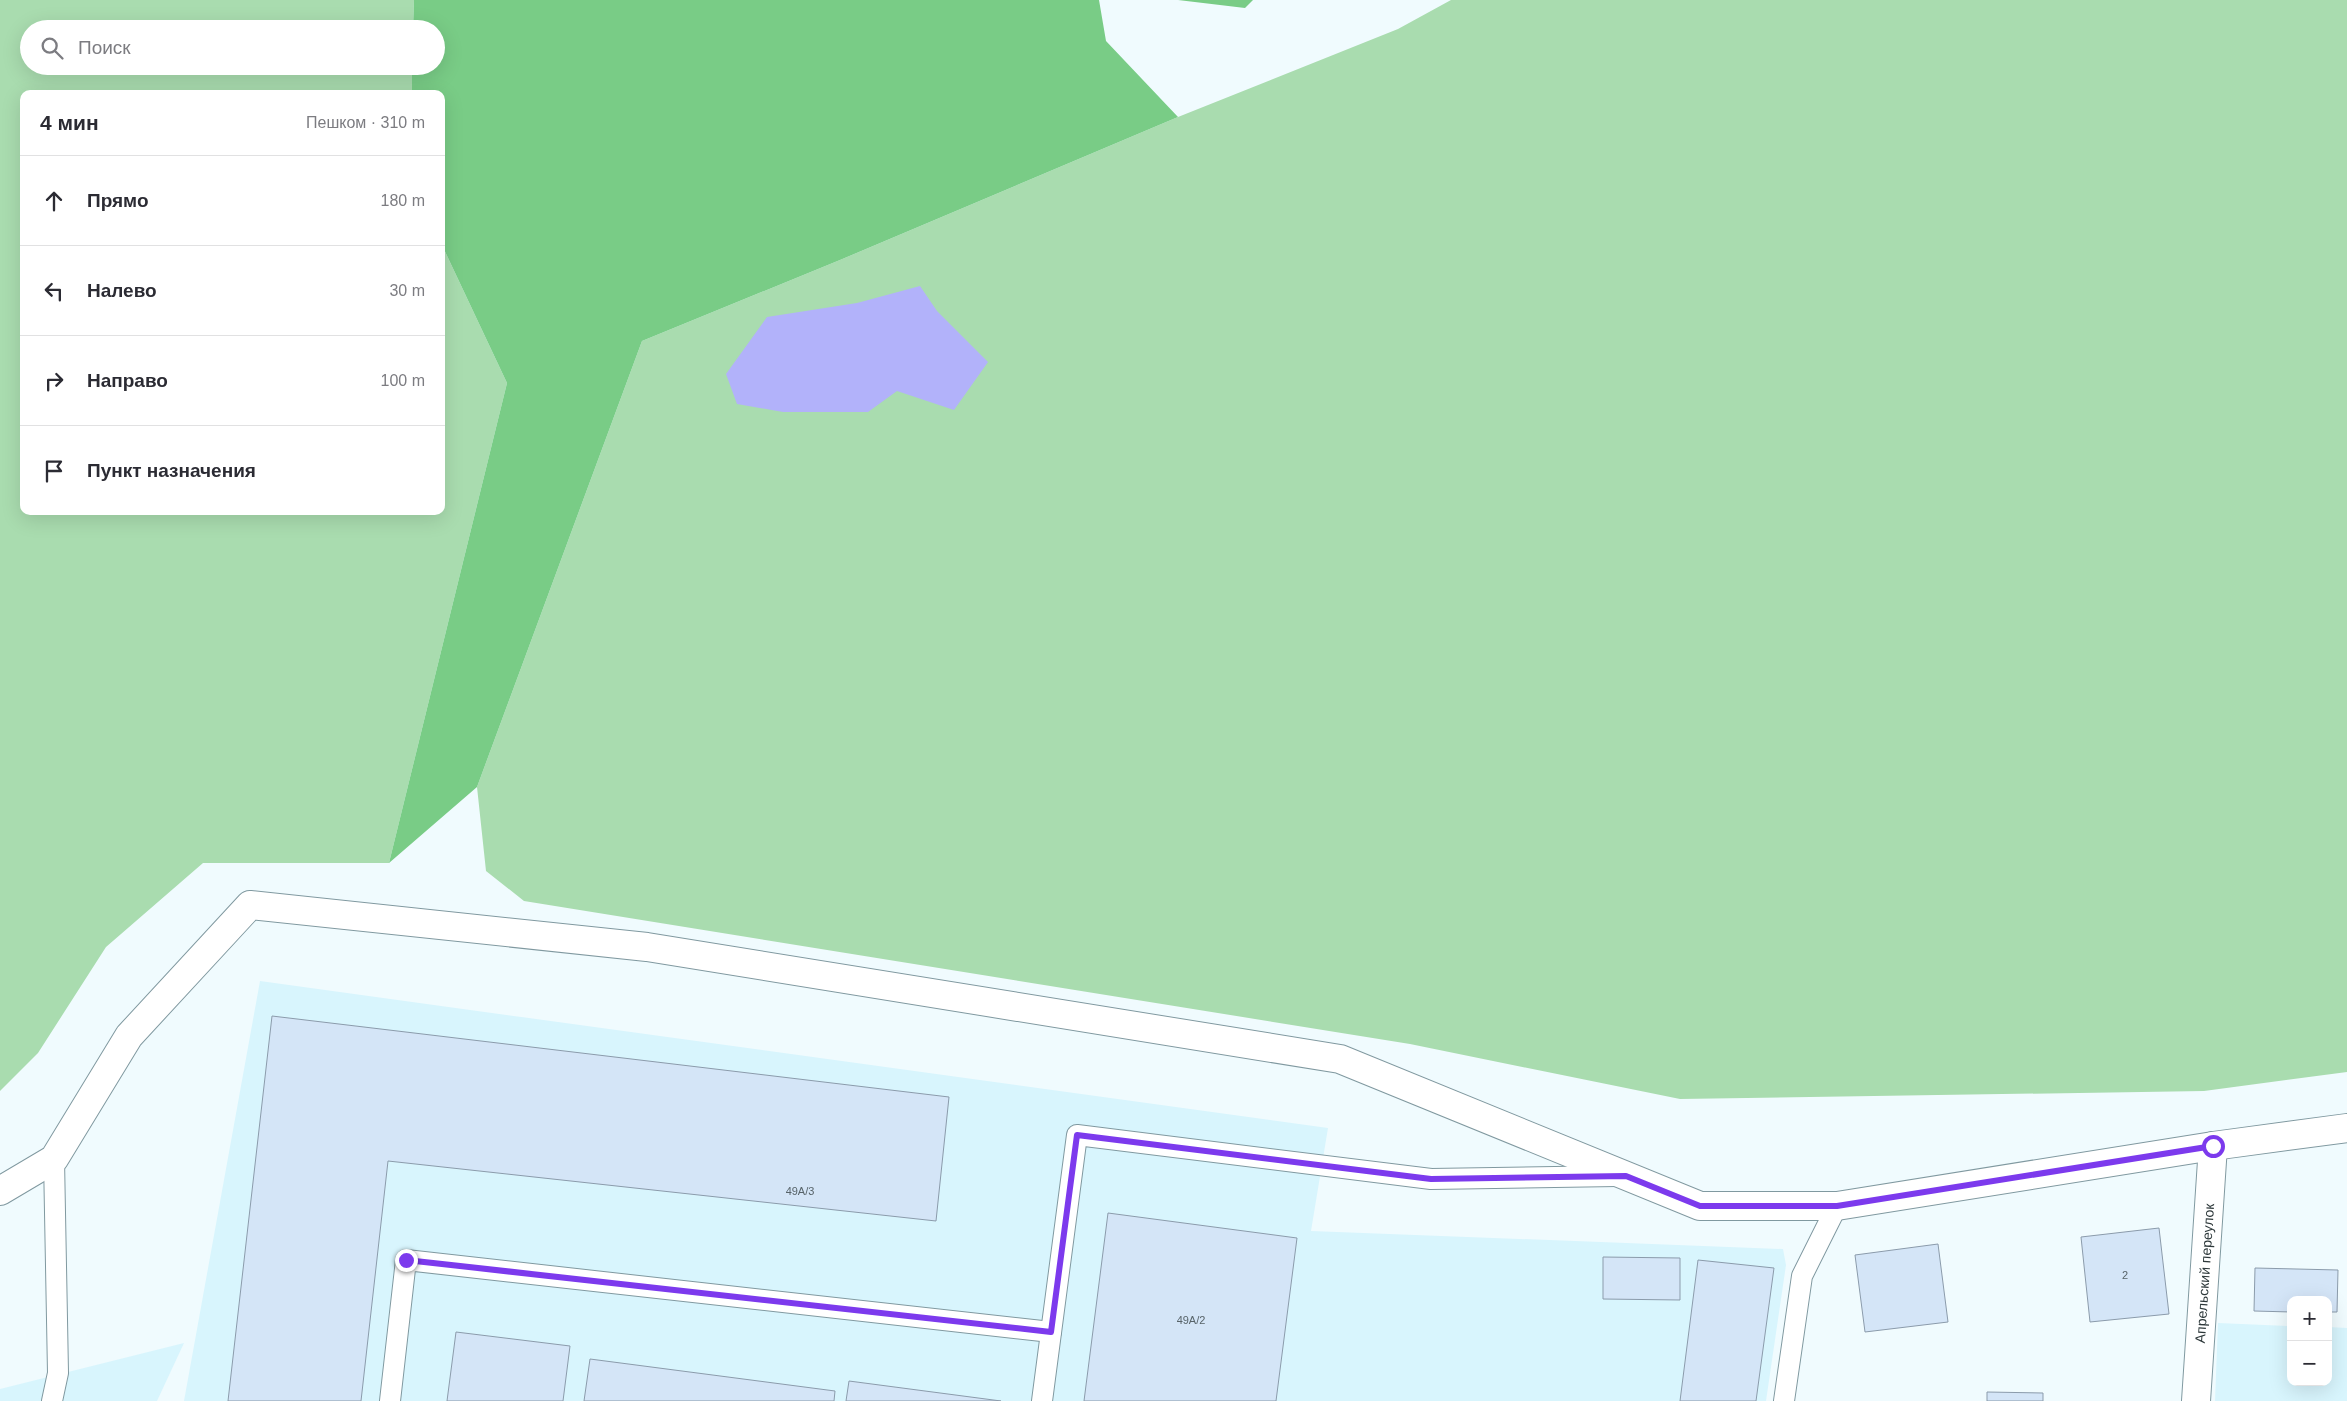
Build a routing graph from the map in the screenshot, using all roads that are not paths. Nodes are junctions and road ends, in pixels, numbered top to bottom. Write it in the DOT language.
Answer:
graph roads {
  1 [pos="2347,1128"];
  2 [pos="2213,1146"];
  3 [pos="54,1159"];
  4 [pos="1626,1176"];
  5 [pos="0,1191"];
  6 [pos="1837,1206"];
  7 [pos="1051,1332"];
  8 [pos="52,1401"];
  9 [pos="390,1401"];
  10 [pos="1042,1401"];
  11 [pos="1784,1401"];
  12 [pos="2196,1401"];
  1 -- 2 [label="street"];
  2 -- 6 [label="street"];
  2 -- 12 [label="street, Апрельский переулок"];
  3 -- 4 [label="street"];
  3 -- 5 [label="street"];
  3 -- 8 [label="lane"];
  4 -- 6 [label="street"];
  4 -- 7 [label="lane"];
  6 -- 11 [label="lane"];
  7 -- 9 [label="lane"];
  7 -- 10 [label="lane"];
}
